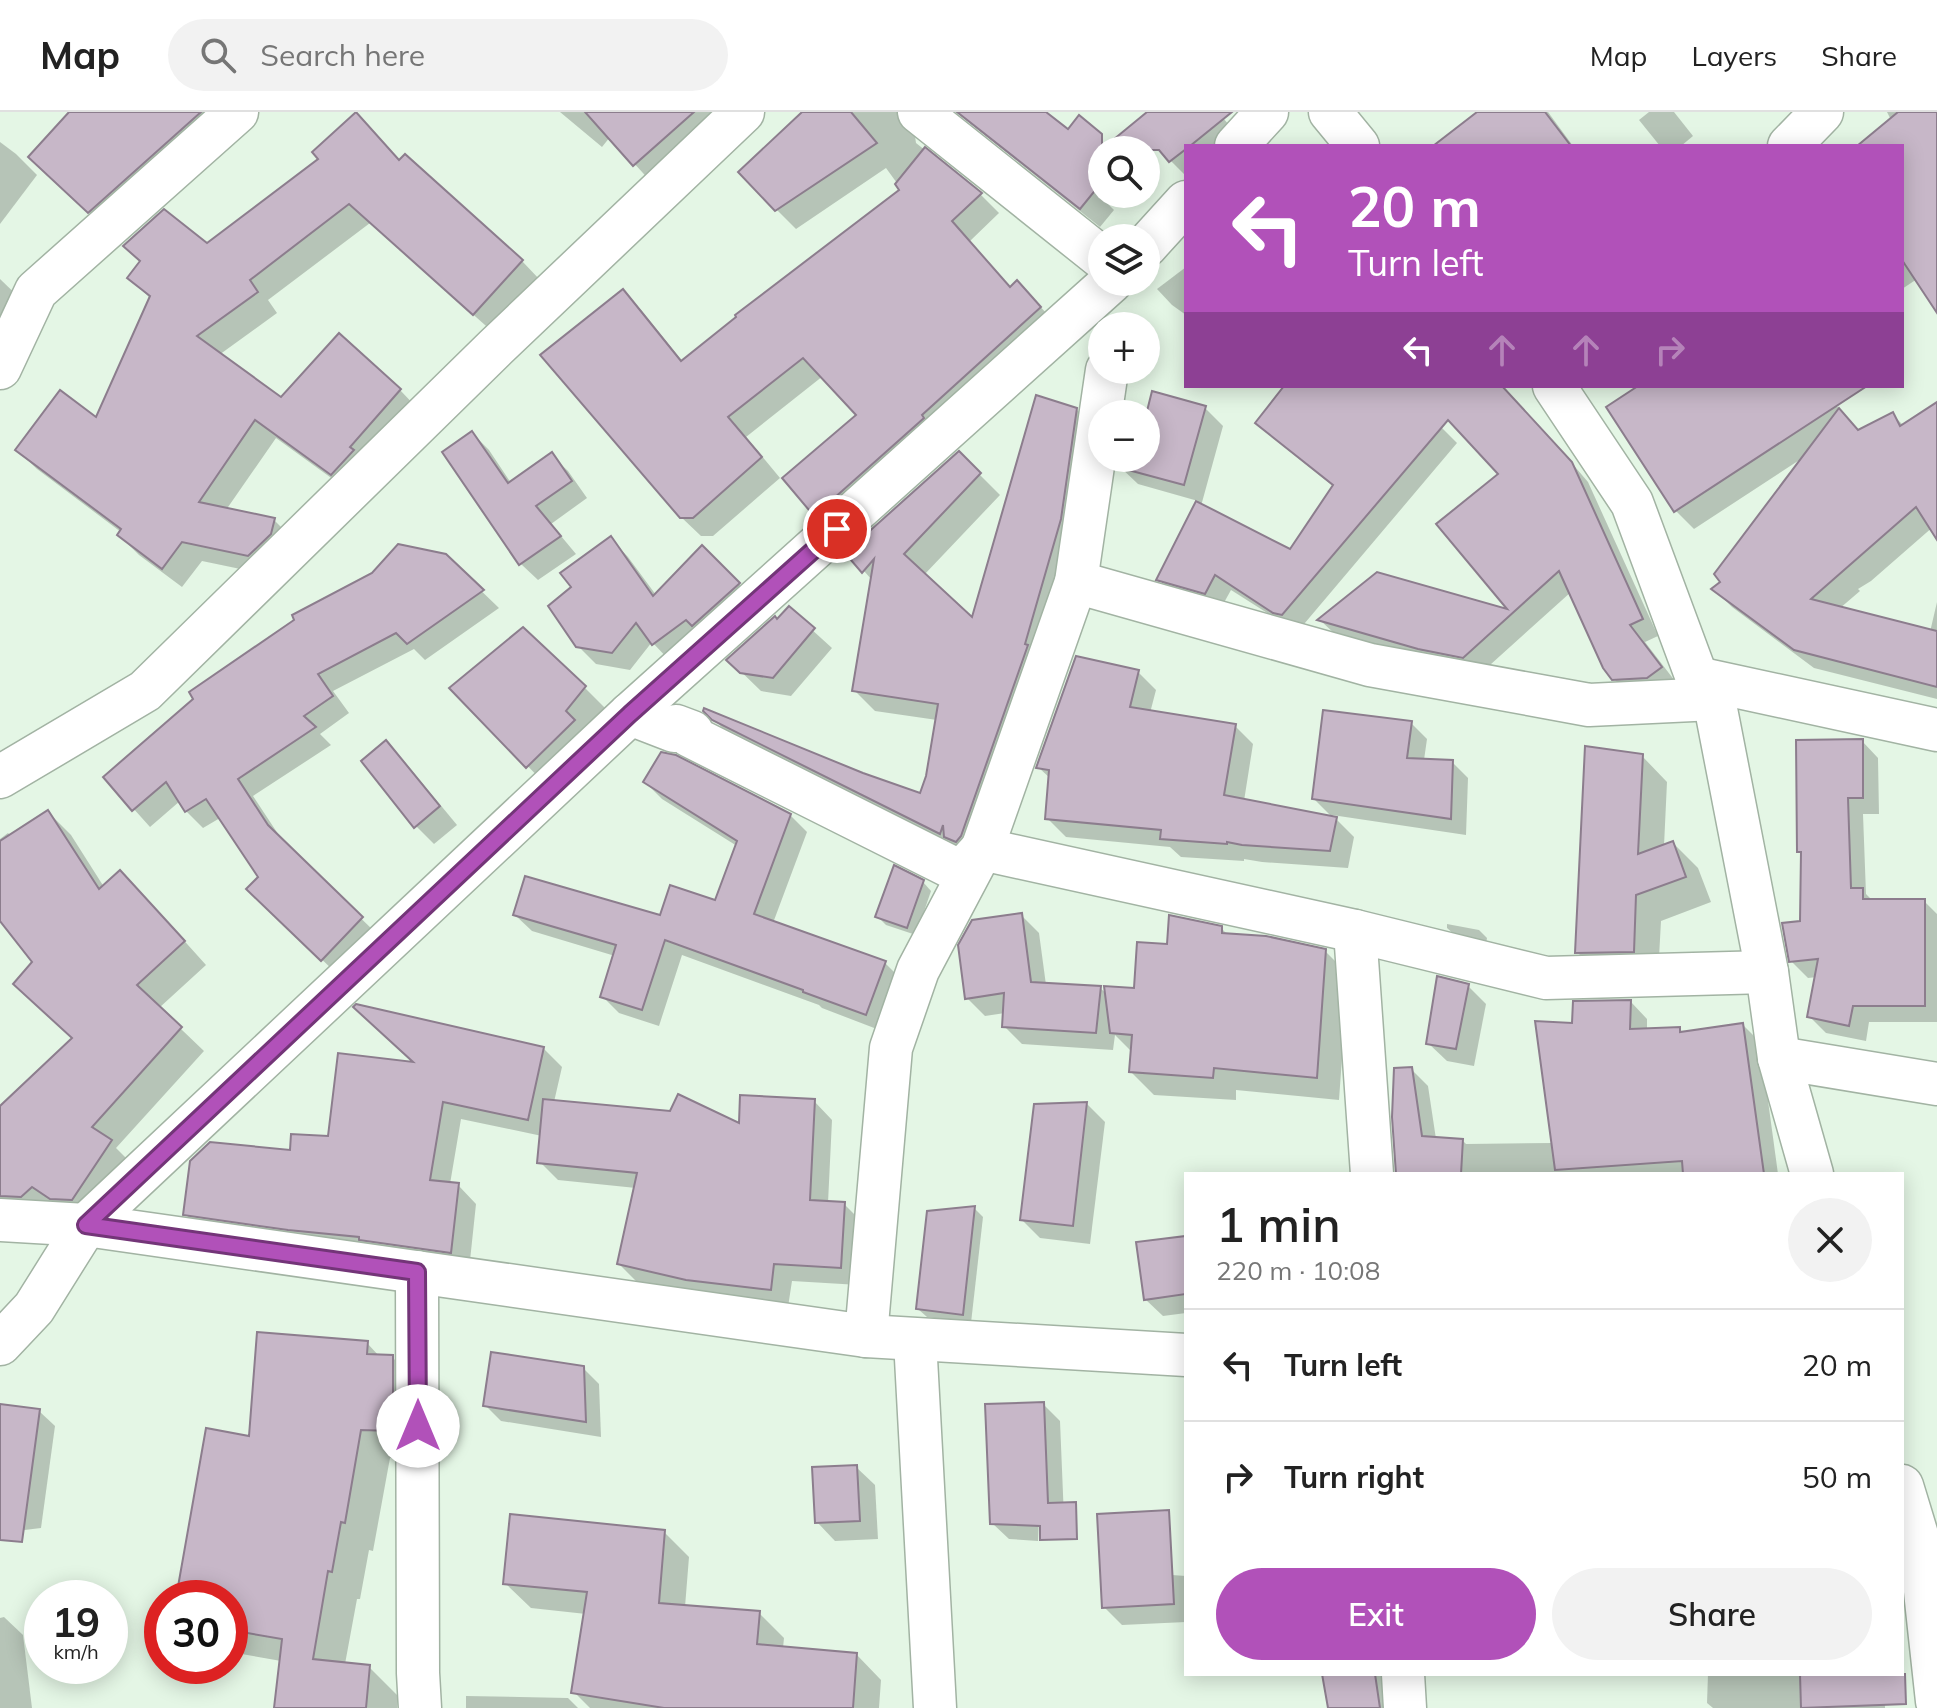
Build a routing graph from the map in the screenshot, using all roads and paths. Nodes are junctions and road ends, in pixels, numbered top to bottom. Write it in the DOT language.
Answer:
graph roads {
  1 [pos="237,112"];
  2 [pos="743,112"];
  3 [pos="919,112"];
  4 [pos="1267,112"];
  5 [pos="1330,112"];
  6 [pos="1822,112"];
  7 [pos="1238,144"];
  8 [pos="1356,144"];
  9 [pos="1791,144"];
  10 [pos="1184,204"];
  11 [pos="1160,231"];
  12 [pos="1088,247"];
  13 [pos="1095,296"];
  14 [pos="0,368"];
  15 [pos="1105,384"];
  16 [pos="1555,388"];
  17 [pos="1076,582"];
  18 [pos="1706,688"];
  19 [pos="630,714"];
  20 [pos="1937,730"];
  21 [pos="0,777"];
  22 [pos="982,849"];
  23 [pos="1355,931"];
  24 [pos="1767,972"];
  25 [pos="1779,1058"];
  26 [pos="1937,1084"];
  27 [pos="1372,1172"];
  28 [pos="1811,1172"];
  29 [pos="0,1220"];
  30 [pos="86,1225"];
  31 [pos="417,1272"];
  32 [pos="866,1336"];
  33 [pos="915,1340"];
  34 [pos="0,1344"];
  35 [pos="1184,1355"];
  36 [pos="1904,1491"];
  37 [pos="1929,1549"];
  38 [pos="1403,1676"];
  39 [pos="1937,1701"];
  40 [pos="420,1708"];
  41 [pos="935,1708"];
  42 [pos="1405,1708"];
  1 -- 14 [label="street"];
  2 -- 21 [label="street"];
  3 -- 12 [label="street"];
  4 -- 7 [label="street"];
  5 -- 8 [label="street"];
  6 -- 9 [label="street"];
  10 -- 11 [label="street"];
  13 -- 19 [label="street"];
  15 -- 17 [label="street"];
  16 -- 18 [label="street"];
  17 -- 18 [label="street"];
  17 -- 22 [label="street"];
  18 -- 20 [label="street"];
  18 -- 24 [label="street"];
  19 -- 22 [label="street"];
  19 -- 30 [label="street"];
  22 -- 23 [label="street"];
  22 -- 32 [label="street"];
  23 -- 24 [label="street"];
  23 -- 27 [label="street"];
  24 -- 25 [label="street"];
  25 -- 26 [label="street"];
  25 -- 28 [label="street"];
  29 -- 30 [label="street"];
  30 -- 31 [label="street"];
  30 -- 34 [label="street"];
  31 -- 32 [label="street"];
  31 -- 40 [label="street"];
  32 -- 33 [label="street"];
  33 -- 35 [label="street"];
  33 -- 41 [label="street"];
  36 -- 37 [label="street"];
  37 -- 39 [label="street"];
  38 -- 42 [label="street"];
}
